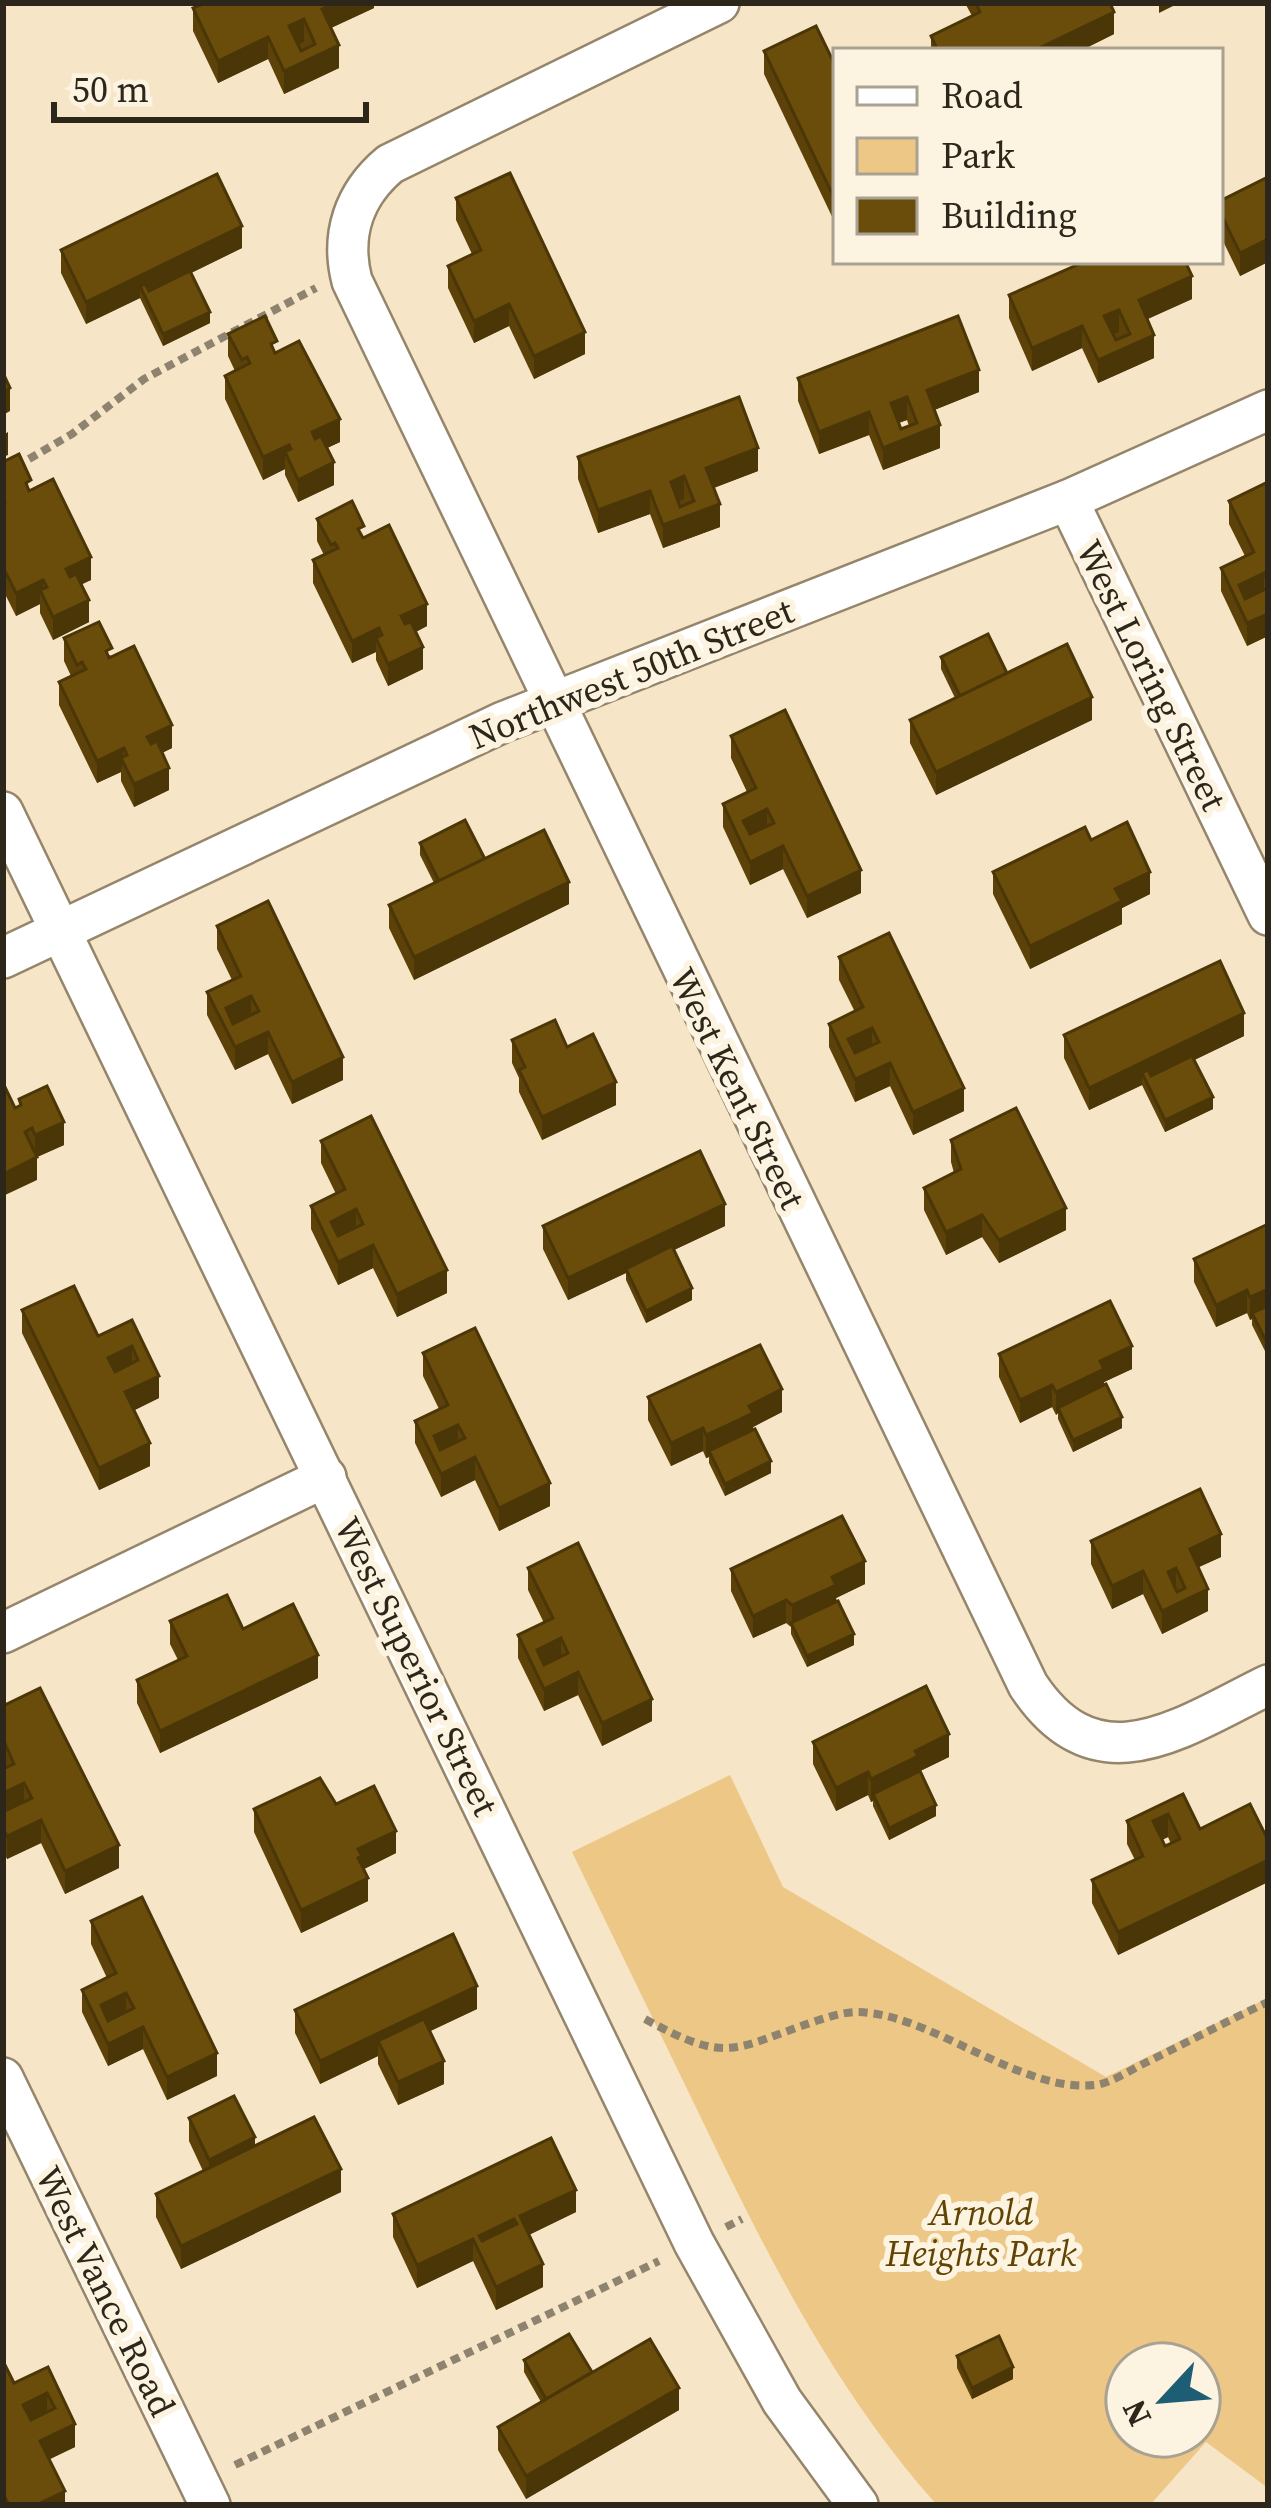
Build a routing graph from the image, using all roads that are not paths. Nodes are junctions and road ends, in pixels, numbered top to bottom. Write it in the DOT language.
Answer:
graph roads {
  1 [pos="719,3"];
  2 [pos="1268,410"];
  3 [pos="1068,500"];
  4 [pos="552,703"];
  5 [pos="3,812"];
  6 [pos="1268,915"];
  7 [pos="60,931"];
  8 [pos="3,958"];
  9 [pos="326,1477"];
  10 [pos="3,1633"];
  11 [pos="1268,1685"];
  12 [pos="3,2078"];
  13 [pos="204,2494"];
  14 [pos="858,2505"];
  1 -- 4 [label="street, West Kent Street"];
  2 -- 3 [label="street, Northwest 50th Street"];
  3 -- 4 [label="street, Northwest 50th Street"];
  3 -- 6 [label="street, West Loring Street"];
  4 -- 7 [label="street, Northwest 50th Street"];
  4 -- 11 [label="street, West Kent Street"];
  5 -- 7 [label="street, West Superior Street"];
  7 -- 8 [label="street, Northwest 50th Street"];
  7 -- 9 [label="street, West Superior Street"];
  9 -- 10 [label="street"];
  9 -- 14 [label="street, West Superior Street"];
  12 -- 13 [label="street, West Vance Road"];
}
